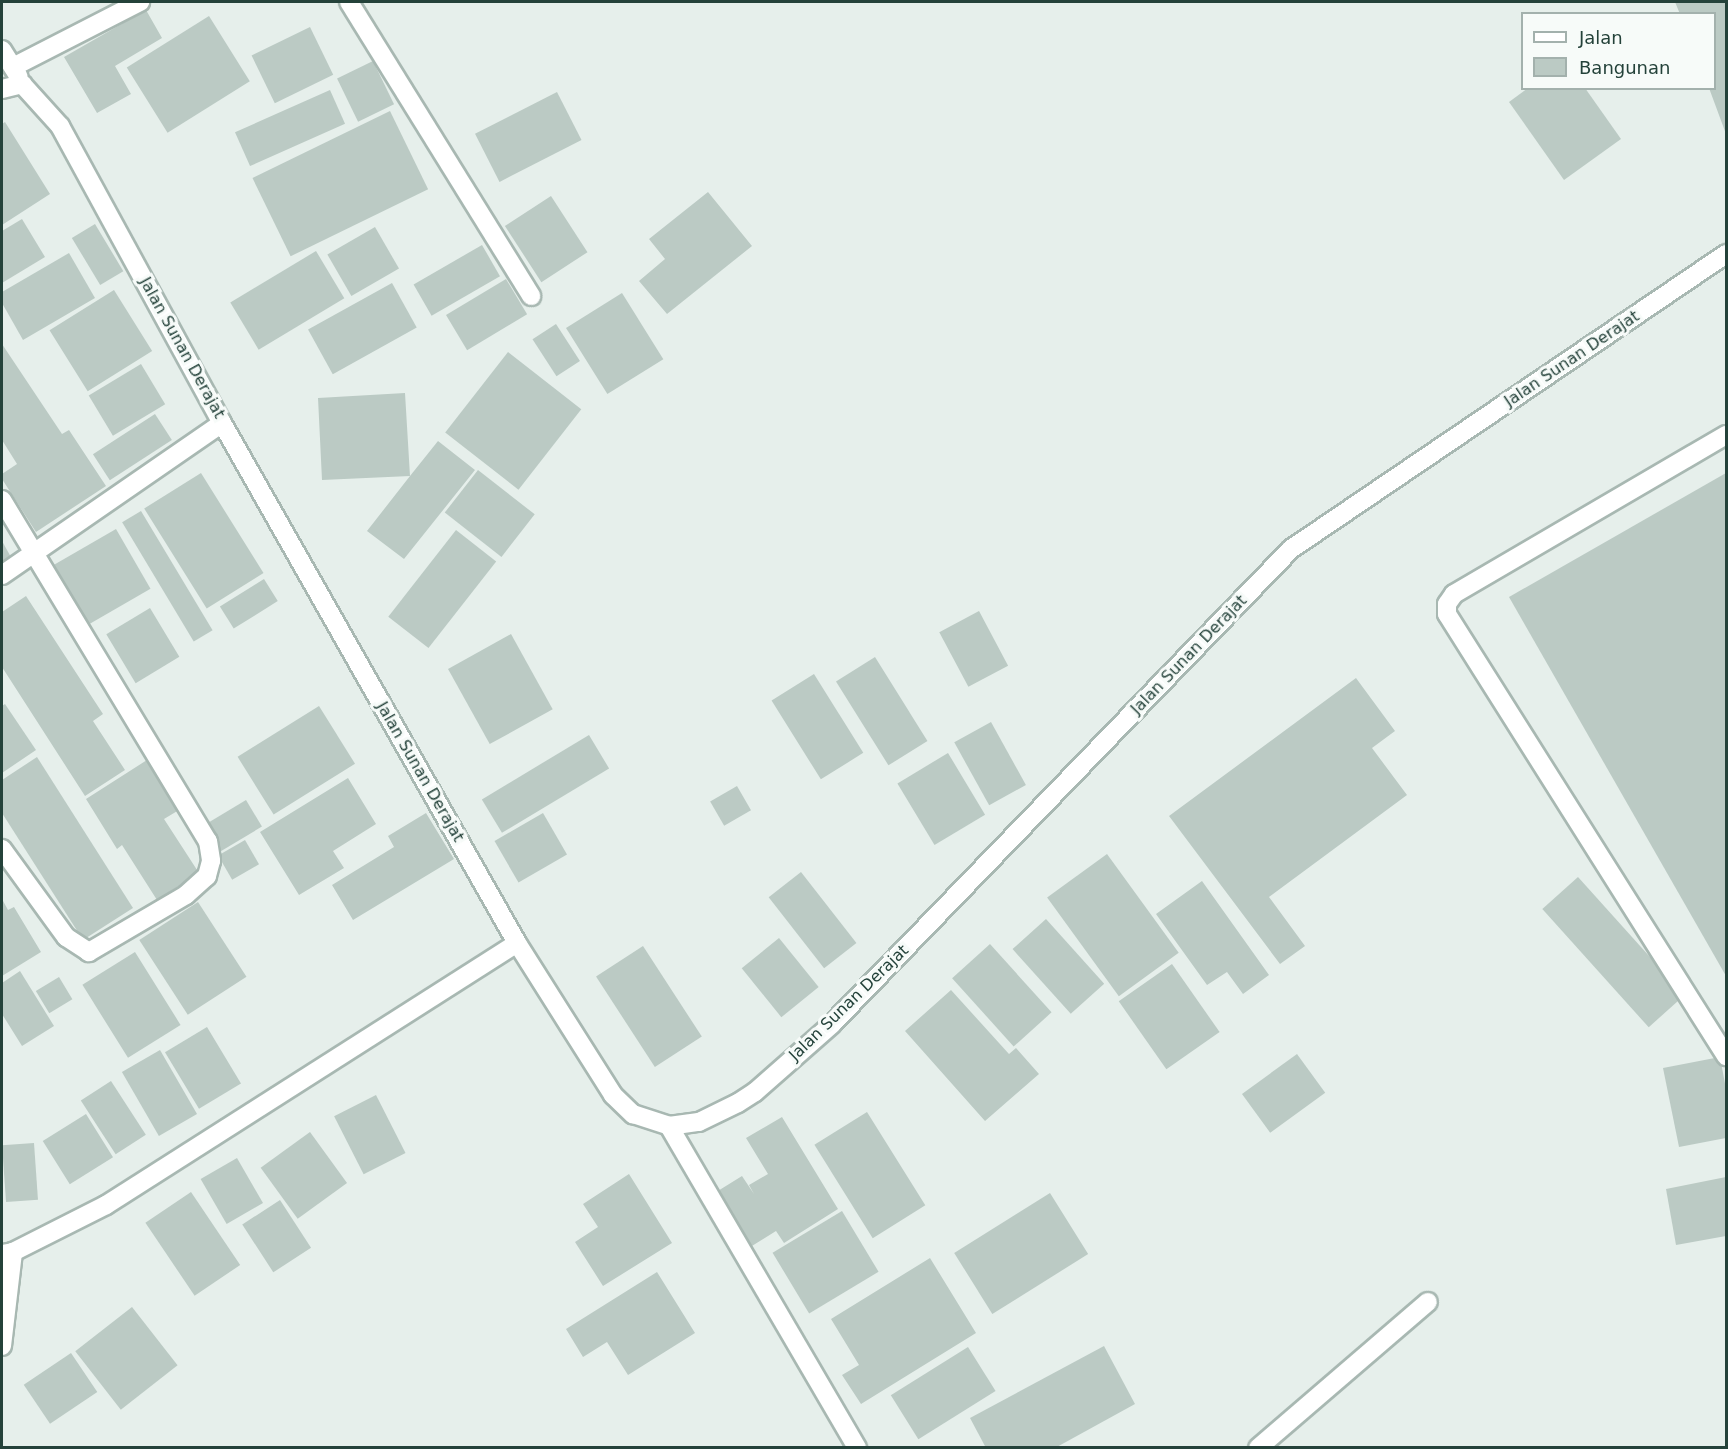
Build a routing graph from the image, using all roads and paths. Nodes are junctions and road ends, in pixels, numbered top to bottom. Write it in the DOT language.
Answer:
graph roads {
  1 [pos="140,2"];
  2 [pos="349,2"];
  3 [pos="2,50"];
  4 [pos="13,67"];
  5 [pos="22,84"];
  6 [pos="2,89"];
  7 [pos="1726,254"];
  8 [pos="531,296"];
  9 [pos="222,423"];
  10 [pos="1726,435"];
  11 [pos="2,500"];
  12 [pos="33,551"];
  13 [pos="2,575"];
  14 [pos="2,849"];
  15 [pos="517,943"];
  16 [pos="1726,1056"];
  17 [pos="669,1126"];
  18 [pos="7,1253"];
  19 [pos="1428,1302"];
  20 [pos="2,1346"];
  21 [pos="857,1448"];
  22 [pos="1258,1448"];
  1 -- 4 [label="street"];
  2 -- 8 [label="street"];
  3 -- 4 [label="street, Jalan Sunan Derajat"];
  4 -- 5 [label="street, Jalan Sunan Derajat"];
  5 -- 6 [label="street"];
  5 -- 9 [label="street, Jalan Sunan Derajat"];
  7 -- 17 [label="street, Jalan Sunan Derajat"];
  9 -- 12 [label="street"];
  9 -- 15 [label="street, Jalan Sunan Derajat"];
  10 -- 16 [label="street"];
  11 -- 12 [label="street"];
  12 -- 13 [label="street"];
  12 -- 14 [label="street"];
  15 -- 17 [label="street, Jalan Sunan Derajat"];
  15 -- 18 [label="street"];
  17 -- 21 [label="street"];
  18 -- 20 [label="street"];
  19 -- 22 [label="street"];
}
